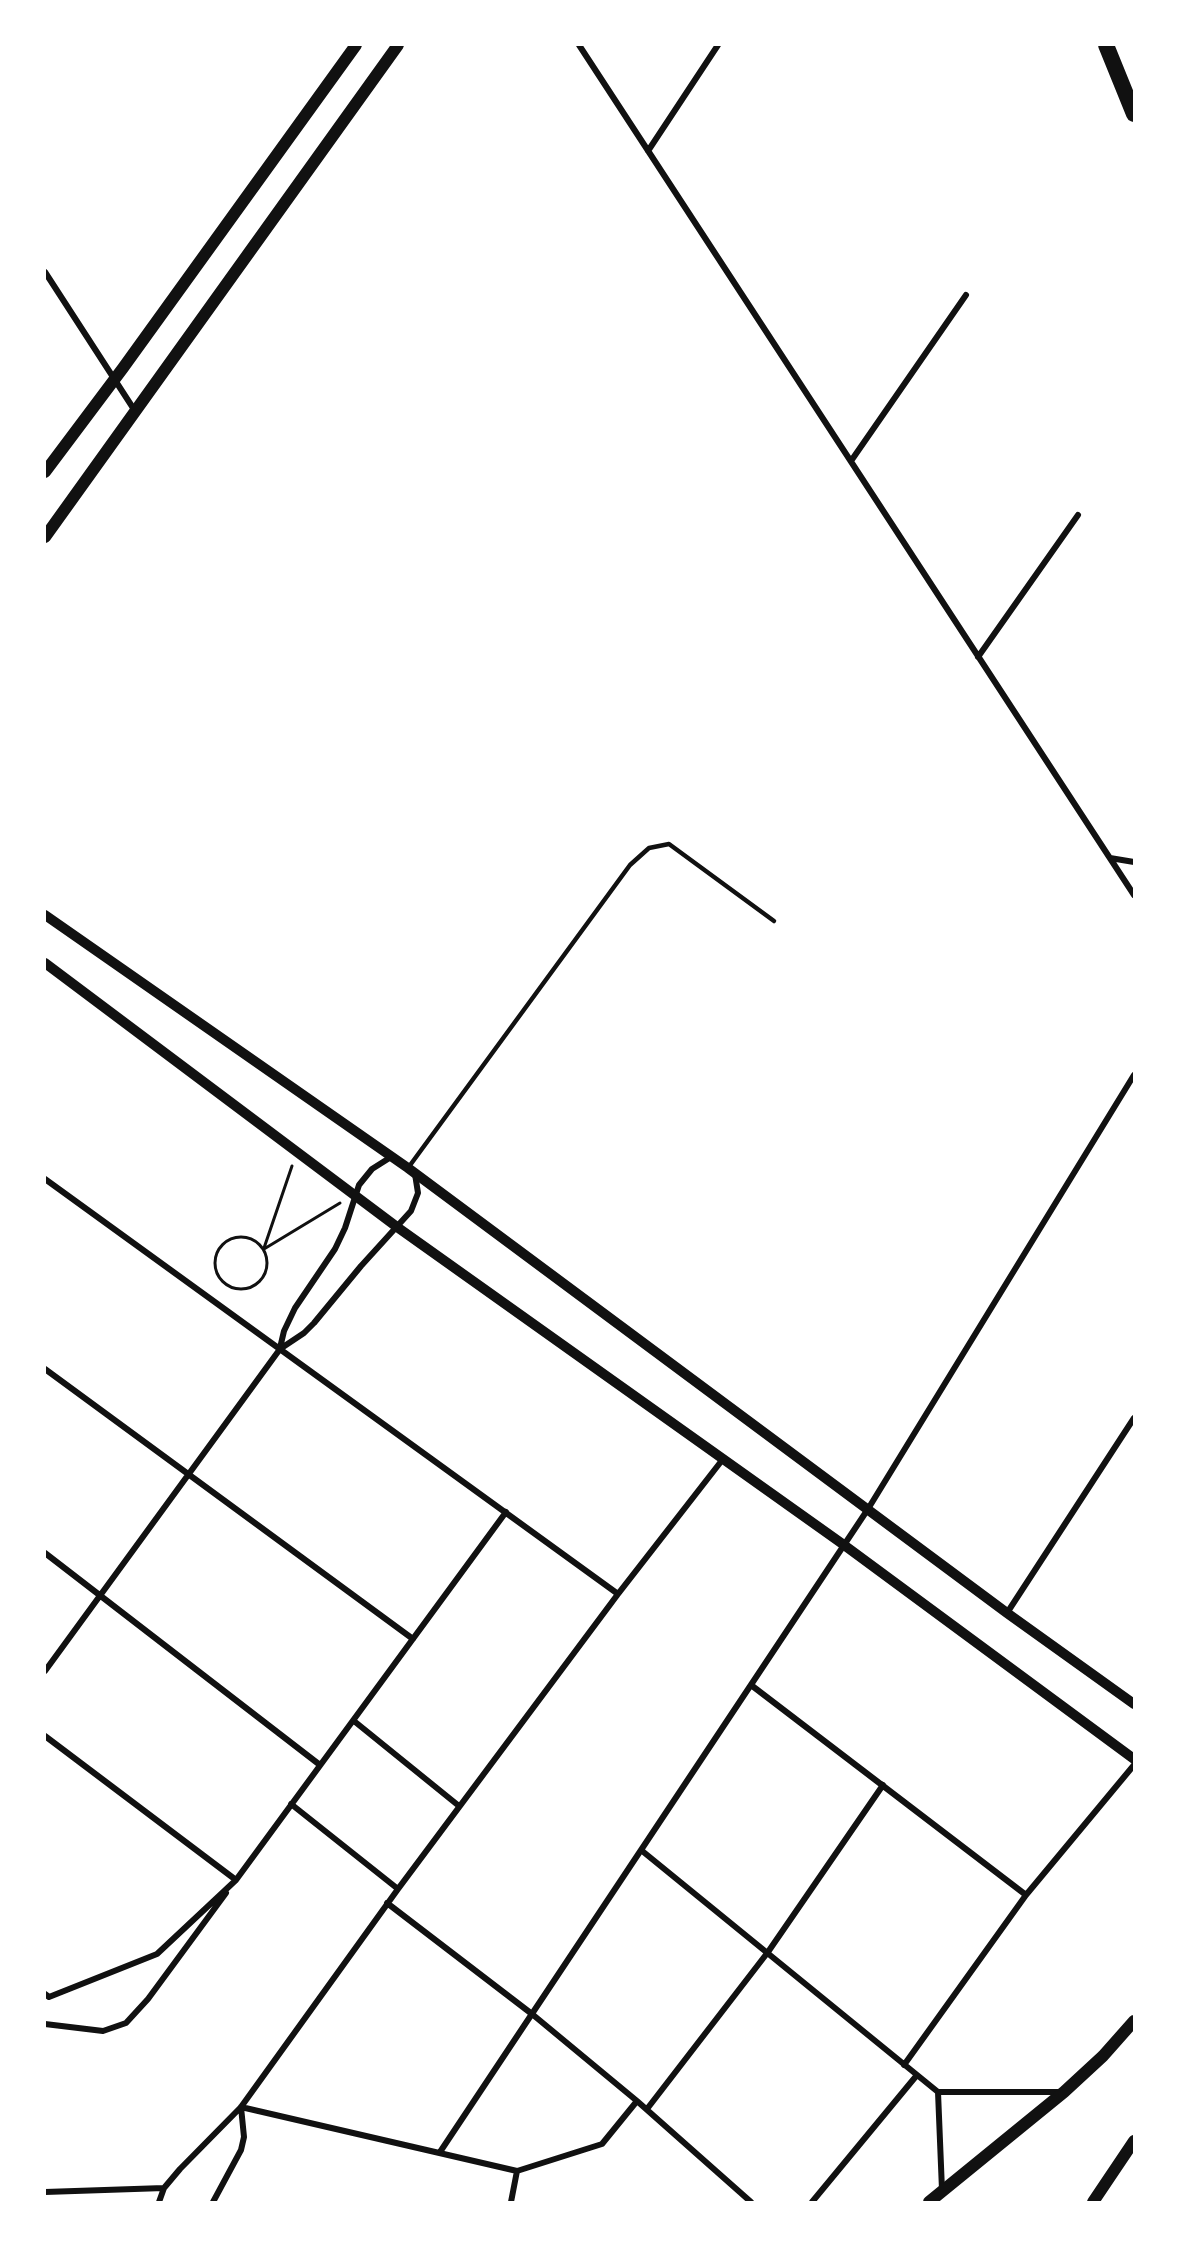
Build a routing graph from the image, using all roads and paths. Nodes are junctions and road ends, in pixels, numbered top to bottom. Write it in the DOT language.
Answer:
graph roads {
  1 [pos="356,45"];
  2 [pos="398,45"];
  3 [pos="579,45"];
  4 [pos="718,45"];
  5 [pos="1108,45"];
  6 [pos="1134,87"];
  7 [pos="1134,114"];
  8 [pos="648,151"];
  9 [pos="45,272"];
  10 [pos="966,295"];
  11 [pos="114,379"];
  12 [pos="135,411"];
  13 [pos="851,461"];
  14 [pos="45,472"];
  15 [pos="1078,515"];
  16 [pos="45,537"];
  17 [pos="978,657"];
  18 [pos="1110,858"];
  19 [pos="1134,862"];
  20 [pos="1134,895"];
  21 [pos="45,915"];
  22 [pos="774,921"];
  23 [pos="45,963"];
  24 [pos="1134,1075"];
  25 [pos="297,1152"];
  26 [pos="391,1157"];
  27 [pos="412,1171"];
  28 [pos="45,1179"];
  29 [pos="355,1195"];
  30 [pos="397,1227"];
  31 [pos="263,1250"];
  32 [pos="280,1349"];
  33 [pos="45,1369"];
  34 [pos="1134,1418"];
  35 [pos="723,1459"];
  36 [pos="189,1474"];
  37 [pos="868,1509"];
  38 [pos="506,1512"];
  39 [pos="844,1545"];
  40 [pos="45,1553"];
  41 [pos="618,1594"];
  42 [pos="100,1595"];
  43 [pos="1007,1613"];
  44 [pos="413,1639"];
  45 [pos="45,1671"];
  46 [pos="751,1685"];
  47 [pos="1134,1704"];
  48 [pos="354,1720"];
  49 [pos="45,1736"];
  50 [pos="1134,1759"];
  51 [pos="1134,1765"];
  52 [pos="320,1766"];
  53 [pos="883,1785"];
  54 [pos="291,1804"];
  55 [pos="459,1806"];
  56 [pos="641,1850"];
  57 [pos="236,1880"];
  58 [pos="398,1889"];
  59 [pos="1026,1895"];
  60 [pos="387,1903"];
  61 [pos="768,1952"];
  62 [pos="45,1994"];
  63 [pos="532,2014"];
  64 [pos="1134,2021"];
  65 [pos="45,2024"];
  66 [pos="904,2065"];
  67 [pos="917,2075"];
  68 [pos="1064,2091"];
  69 [pos="938,2092"];
  70 [pos="637,2101"];
  71 [pos="241,2107"];
  72 [pos="647,2109"];
  73 [pos="1134,2141"];
  74 [pos="440,2152"];
  75 [pos="517,2171"];
  76 [pos="165,2188"];
  77 [pos="942,2190"];
  78 [pos="45,2192"];
  79 [pos="159,2202"];
  80 [pos="213,2202"];
  81 [pos="511,2202"];
  82 [pos="751,2202"];
  83 [pos="812,2202"];
  84 [pos="929,2202"];
  85 [pos="1093,2202"];
  1 -- 11 [label="main road"];
  2 -- 12 [label="main road"];
  3 -- 8 [label="street"];
  4 -- 8 [label="street"];
  5 -- 6 [label="highway"];
  5 -- 7 [label="highway"];
  8 -- 13 [label="street"];
  9 -- 11 [label="street"];
  10 -- 13 [label="street"];
  11 -- 12 [label="street"];
  11 -- 14 [label="main road"];
  12 -- 16 [label="main road"];
  13 -- 17 [label="street"];
  15 -- 17 [label="street"];
  17 -- 18 [label="street"];
  18 -- 19 [label="street"];
  18 -- 20 [label="street"];
  21 -- 26 [label="street"];
  22 -- 27 [label="lane"];
  23 -- 25 [label="street"];
  24 -- 37 [label="street"];
  25 -- 29 [label="street"];
  25 -- 31 [label="path"];
  26 -- 27 [label="street"];
  26 -- 29 [label="street"];
  27 -- 30 [label="street"];
  27 -- 37 [label="street"];
  28 -- 32 [label="street"];
  29 -- 30 [label="street"];
  29 -- 31 [label="path"];
  29 -- 32 [label="street"];
  30 -- 32 [label="street"];
  30 -- 35 [label="street"];
  31 -- 31 [label="path"];
  32 -- 36 [label="street"];
  32 -- 38 [label="street"];
  33 -- 36 [label="street"];
  34 -- 43 [label="street"];
  35 -- 39 [label="street"];
  35 -- 41 [label="street"];
  36 -- 42 [label="street"];
  36 -- 44 [label="street"];
  37 -- 39 [label="street"];
  37 -- 43 [label="street"];
  38 -- 41 [label="street"];
  38 -- 44 [label="street"];
  39 -- 46 [label="street"];
  39 -- 50 [label="street"];
  40 -- 42 [label="street"];
  41 -- 55 [label="street"];
  42 -- 45 [label="street"];
  42 -- 52 [label="street"];
  43 -- 47 [label="street"];
  44 -- 48 [label="street"];
  46 -- 53 [label="street"];
  46 -- 56 [label="street"];
  48 -- 52 [label="street"];
  48 -- 55 [label="street"];
  49 -- 57 [label="street"];
  51 -- 59 [label="street"];
  52 -- 54 [label="street"];
  53 -- 59 [label="street"];
  53 -- 61 [label="street"];
  54 -- 57 [label="street"];
  54 -- 58 [label="street"];
  55 -- 58 [label="street"];
  56 -- 61 [label="street"];
  56 -- 63 [label="street"];
  57 -- 62 [label="street"];
  57 -- 65 [label="street"];
  58 -- 60 [label="street"];
  59 -- 66 [label="street"];
  60 -- 63 [label="street"];
  60 -- 71 [label="street"];
  61 -- 66 [label="street"];
  61 -- 72 [label="street"];
  63 -- 70 [label="street"];
  63 -- 74 [label="street"];
  64 -- 68 [label="main road"];
  66 -- 67 [label="street"];
  67 -- 69 [label="street"];
  67 -- 83 [label="street"];
  68 -- 69 [label="street"];
  68 -- 77 [label="main road"];
  69 -- 77 [label="street"];
  70 -- 72 [label="street"];
  70 -- 75 [label="street"];
  71 -- 74 [label="street"];
  71 -- 76 [label="street"];
  71 -- 80 [label="street"];
  72 -- 82 [label="street"];
  73 -- 85 [label="main road"];
  74 -- 75 [label="street"];
  75 -- 81 [label="street"];
  76 -- 78 [label="street"];
  76 -- 79 [label="street"];
  77 -- 84 [label="main road"];
}
